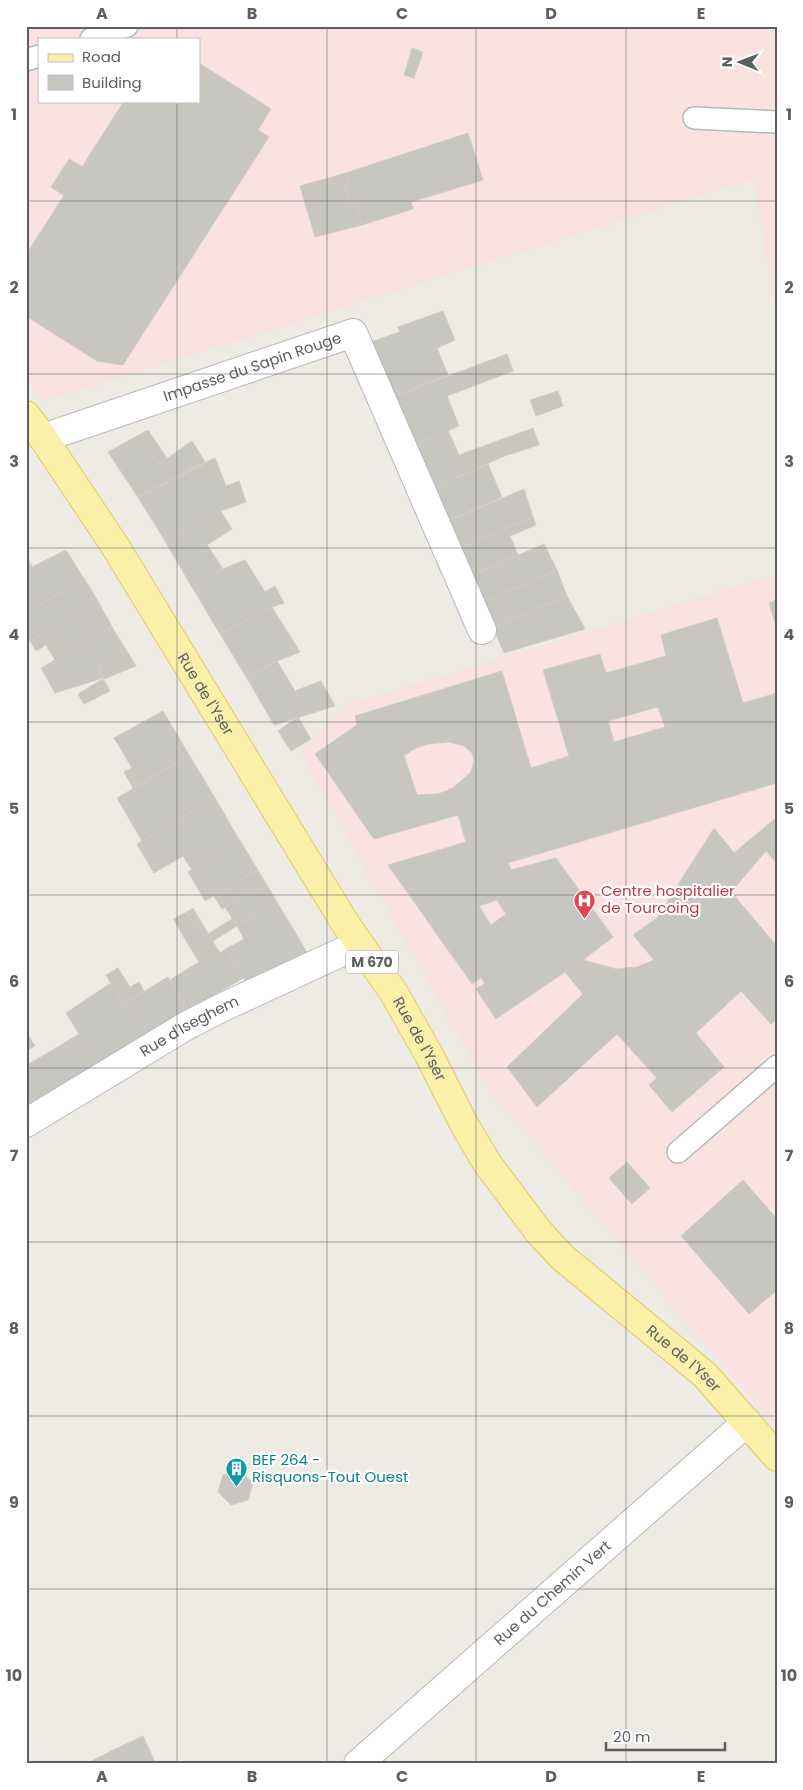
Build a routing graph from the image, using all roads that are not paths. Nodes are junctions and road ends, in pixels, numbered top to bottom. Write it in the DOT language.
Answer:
graph roads {
  1 [pos="127,26"];
  2 [pos="94,38"];
  3 [pos="38,56"];
  4 [pos="26,60"];
  5 [pos="694,118"];
  6 [pos="777,122"];
  7 [pos="26,415"];
  8 [pos="43,438"];
  9 [pos="482,630"];
  10 [pos="359,944"];
  11 [pos="777,1066"];
  12 [pos="26,1123"];
  13 [pos="678,1152"];
  14 [pos="746,1422"];
  15 [pos="777,1457"];
  16 [pos="358,1764"];
  1 -- 2 [label="lane"];
  3 -- 4 [label="lane"];
  5 -- 6 [label="lane"];
  7 -- 8 [label="main road, Rue de l'Yser / M 670"];
  8 -- 9 [label="street, Impasse du Sapin Rouge"];
  8 -- 10 [label="main road, Rue de l'Yser / M 670"];
  10 -- 12 [label="street, Rue d'Iseghem"];
  10 -- 14 [label="main road, Rue de l'Yser / M 670"];
  11 -- 13 [label="lane"];
  14 -- 15 [label="main road, Rue de l'Yser / M 670"];
  14 -- 16 [label="street, Rue du Chemin Vert"];
}
